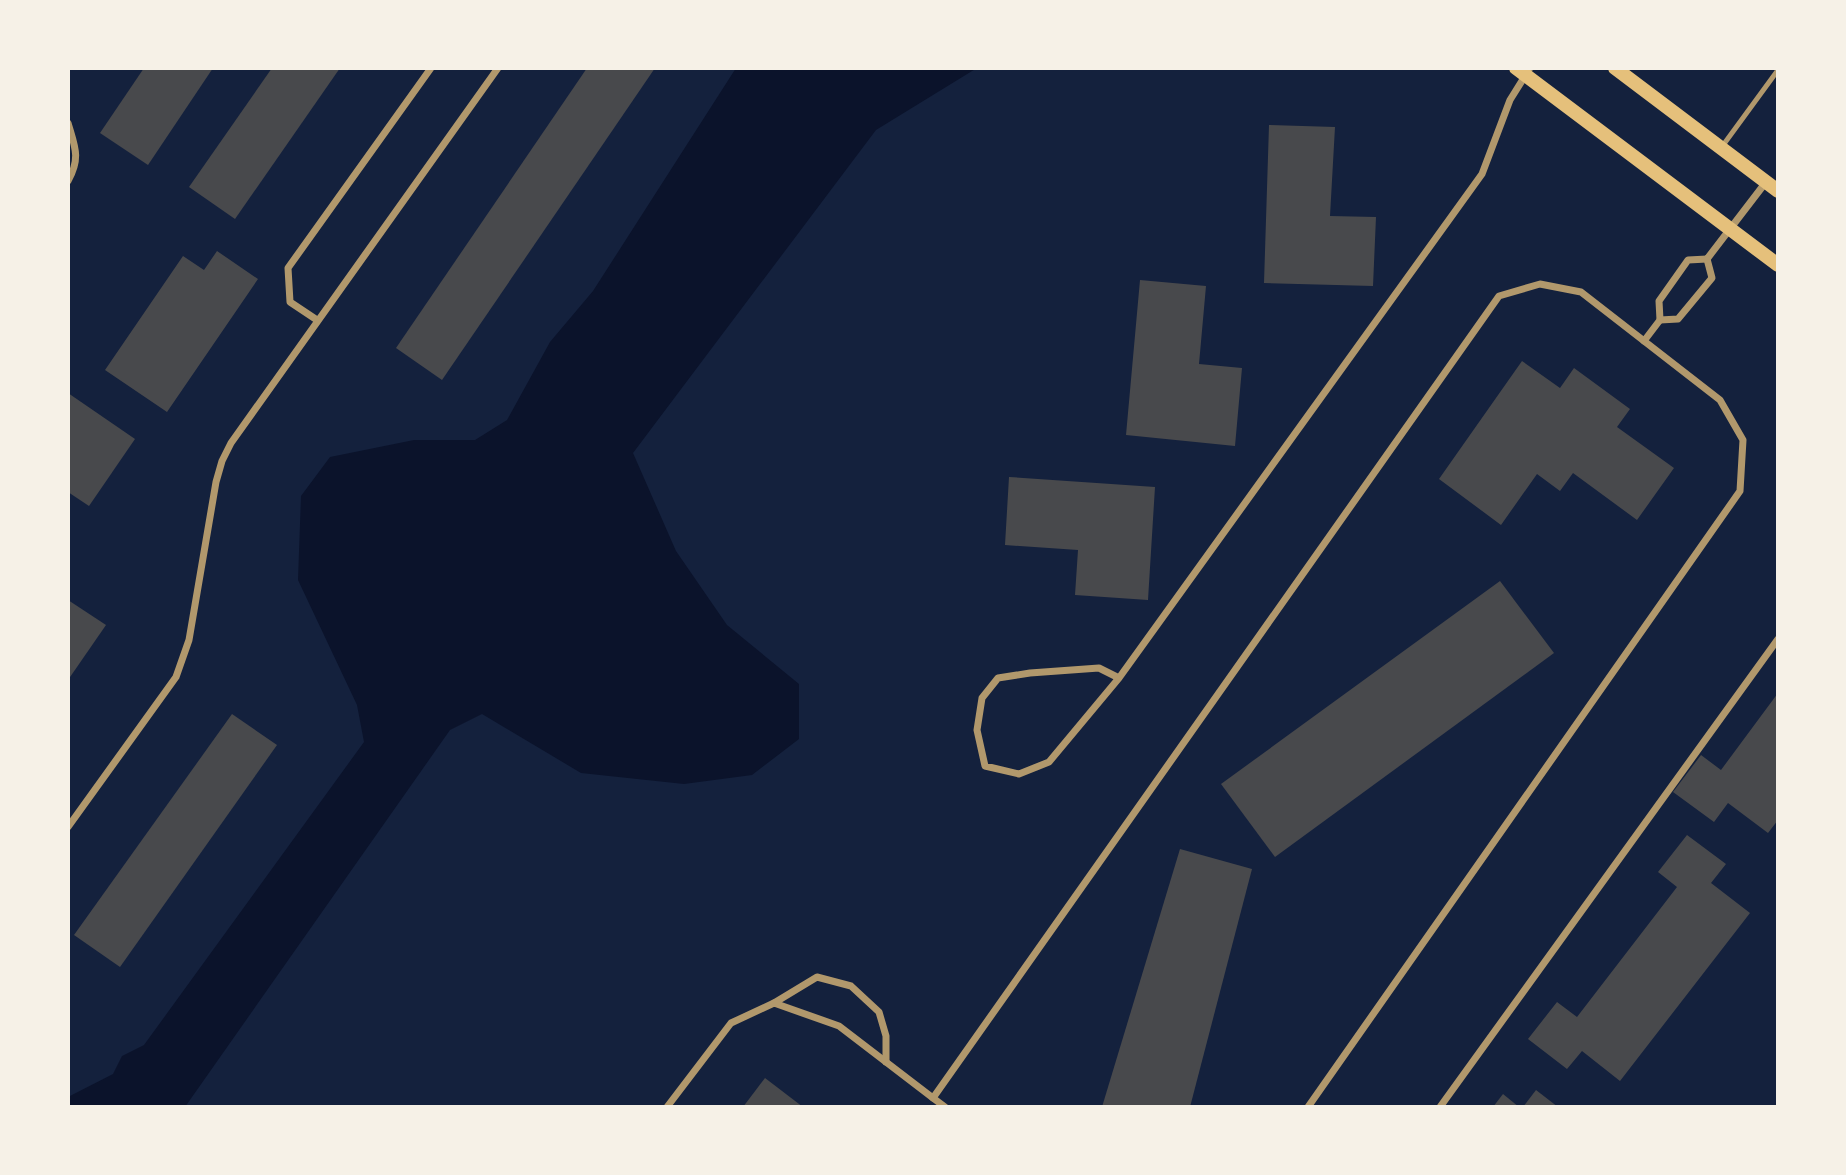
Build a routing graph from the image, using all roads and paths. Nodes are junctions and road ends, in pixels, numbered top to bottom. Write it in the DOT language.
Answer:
graph roads {
  1 [pos="431,68"];
  2 [pos="498,68"];
  3 [pos="1615,68"];
  4 [pos="1778,70"];
  5 [pos="1524,71"];
  6 [pos="68,122"];
  7 [pos="1721,148"];
  8 [pos="68,181"];
  9 [pos="1772,186"];
  10 [pos="1730,229"];
  11 [pos="1707,260"];
  12 [pos="1778,265"];
  13 [pos="317,320"];
  14 [pos="1660,320"];
  15 [pos="1644,341"];
  16 [pos="1778,639"];
  17 [pos="1119,678"];
  18 [pos="68,827"];
  19 [pos="774,1003"];
  20 [pos="886,1062"];
  21 [pos="933,1098"];
  22 [pos="667,1107"];
  23 [pos="945,1107"];
  24 [pos="1308,1107"];
  25 [pos="1440,1107"];
  1 -- 13 [label="street"];
  2 -- 13 [label="street"];
  3 -- 7 [label="main road"];
  4 -- 7 [label="lane"];
  5 -- 10 [label="main road"];
  5 -- 17 [label="street"];
  6 -- 8 [label="street"];
  7 -- 9 [label="main road"];
  9 -- 10 [label="street"];
  10 -- 11 [label="street"];
  10 -- 12 [label="main road"];
  11 -- 14 [label="street"];
  11 -- 14 [label="street"];
  13 -- 18 [label="street"];
  14 -- 15 [label="street"];
  15 -- 21 [label="street"];
  15 -- 24 [label="street"];
  16 -- 25 [label="street"];
  17 -- 17 [label="street"];
  19 -- 20 [label="street"];
  19 -- 20 [label="street"];
  19 -- 22 [label="street"];
  20 -- 21 [label="street"];
  21 -- 23 [label="street"];
}
